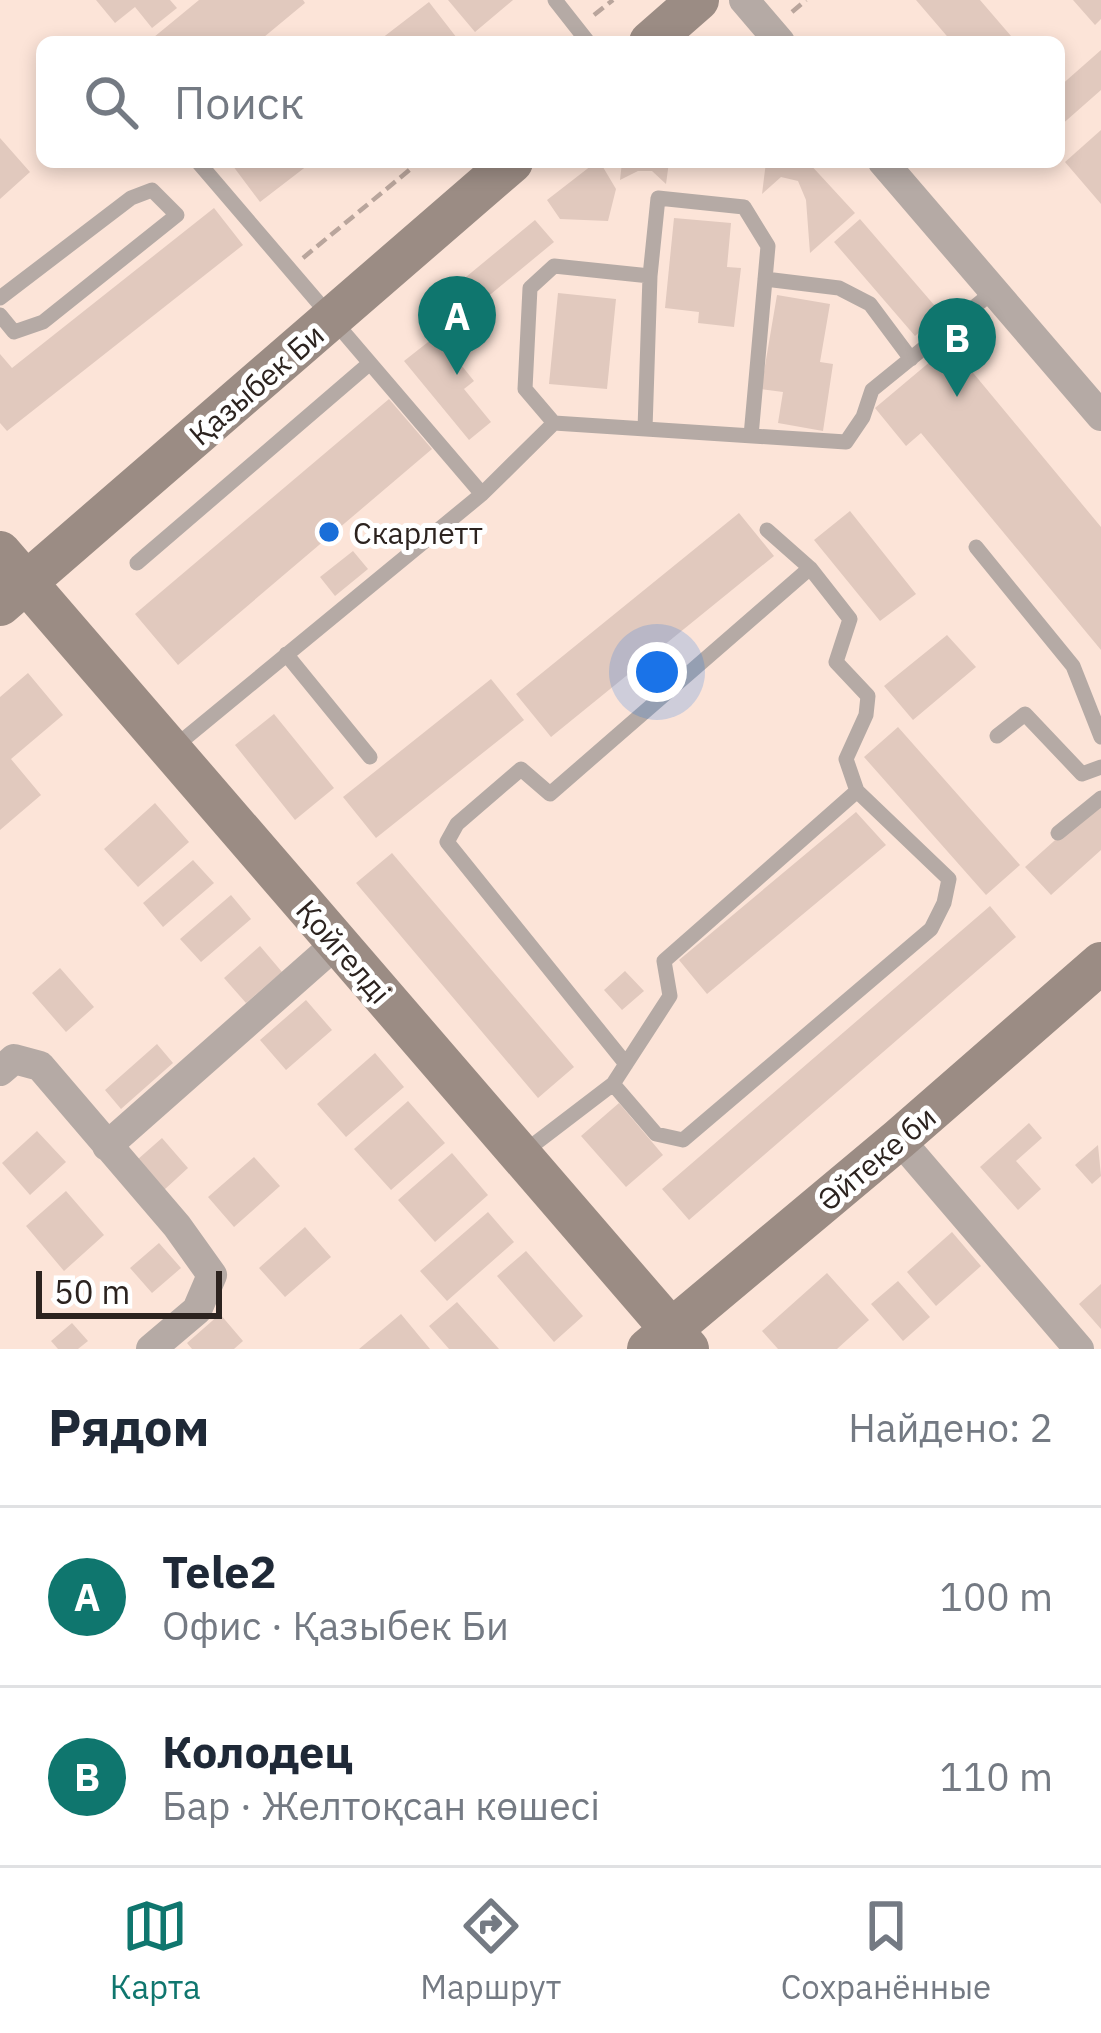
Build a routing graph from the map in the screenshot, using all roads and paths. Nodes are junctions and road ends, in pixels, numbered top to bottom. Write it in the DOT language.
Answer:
graph roads {
  1 [pos="555,0"];
  2 [pos="698,0"];
  3 [pos="744,0"];
  4 [pos="583,36"];
  5 [pos="657,36"];
  6 [pos="775,36"];
  7 [pos="203,168"];
  8 [pos="411,168"];
  9 [pos="505,168"];
  10 [pos="888,168"];
  11 [pos="290,270"];
  12 [pos="650,276"];
  13 [pos="765,279"];
  14 [pos="994,291"];
  15 [pos="0,298"];
  16 [pos="0,315"];
  17 [pos="331,319"];
  18 [pos="911,359"];
  19 [pos="370,363"];
  20 [pos="1101,416"];
  21 [pos="554,423"];
  22 [pos="645,429"];
  23 [pos="751,436"];
  24 [pos="482,494"];
  25 [pos="766,530"];
  26 [pos="976,548"];
  27 [pos="137,563"];
  28 [pos="810,568"];
  29 [pos="9,580"];
  30 [pos="286,654"];
  31 [pos="997,736"];
  32 [pos="1101,737"];
  33 [pos="170,750"];
  34 [pos="370,758"];
  35 [pos="1101,767"];
  36 [pos="857,790"];
  37 [pos="1101,798"];
  38 [pos="1058,833"];
  39 [pos="337,943"];
  40 [pos="1101,963"];
  41 [pos="626,1064"];
  42 [pos="0,1071"];
  43 [pos="613,1084"];
  44 [pos="899,1139"];
  45 [pos="106,1146"];
  46 [pos="522,1154"];
  47 [pos="669,1342"];
  48 [pos="151,1349"];
  49 [pos="1079,1349"];
  1 -- 4 [label="lane"];
  2 -- 5 [label="street"];
  3 -- 6 [label="street"];
  7 -- 11 [label="lane"];
  8 -- 11 [label="path"];
  9 -- 17 [label="street, Қазыбек Би"];
  10 -- 14 [label="street"];
  11 -- 17 [label="lane"];
  12 -- 13 [label="lane"];
  12 -- 21 [label="lane"];
  12 -- 22 [label="lane"];
  13 -- 18 [label="lane"];
  13 -- 23 [label="lane"];
  14 -- 18 [label="lane"];
  14 -- 20 [label="street"];
  15 -- 16 [label="lane"];
  17 -- 19 [label="lane"];
  17 -- 29 [label="street, Қазыбек Би"];
  18 -- 23 [label="lane"];
  19 -- 24 [label="lane"];
  19 -- 27 [label="lane"];
  21 -- 22 [label="lane"];
  21 -- 24 [label="lane"];
  22 -- 23 [label="lane"];
  24 -- 30 [label="lane"];
  25 -- 28 [label="lane"];
  26 -- 32 [label="lane"];
  28 -- 36 [label="lane"];
  28 -- 41 [label="lane"];
  29 -- 33 [label="street, Қойгелді"];
  30 -- 33 [label="lane"];
  30 -- 34 [label="lane"];
  31 -- 35 [label="lane"];
  33 -- 39 [label="street, Қойгелді"];
  36 -- 41 [label="lane"];
  36 -- 43 [label="lane"];
  37 -- 38 [label="lane"];
  39 -- 45 [label="street"];
  39 -- 46 [label="street, Қойгелді"];
  40 -- 44 [label="street, Әйтеке би"];
  41 -- 43 [label="lane"];
  42 -- 45 [label="street"];
  43 -- 46 [label="lane"];
  44 -- 47 [label="street, Әйтеке би"];
  44 -- 49 [label="street"];
  45 -- 48 [label="street"];
  46 -- 47 [label="street, Қойгелді"];
}
